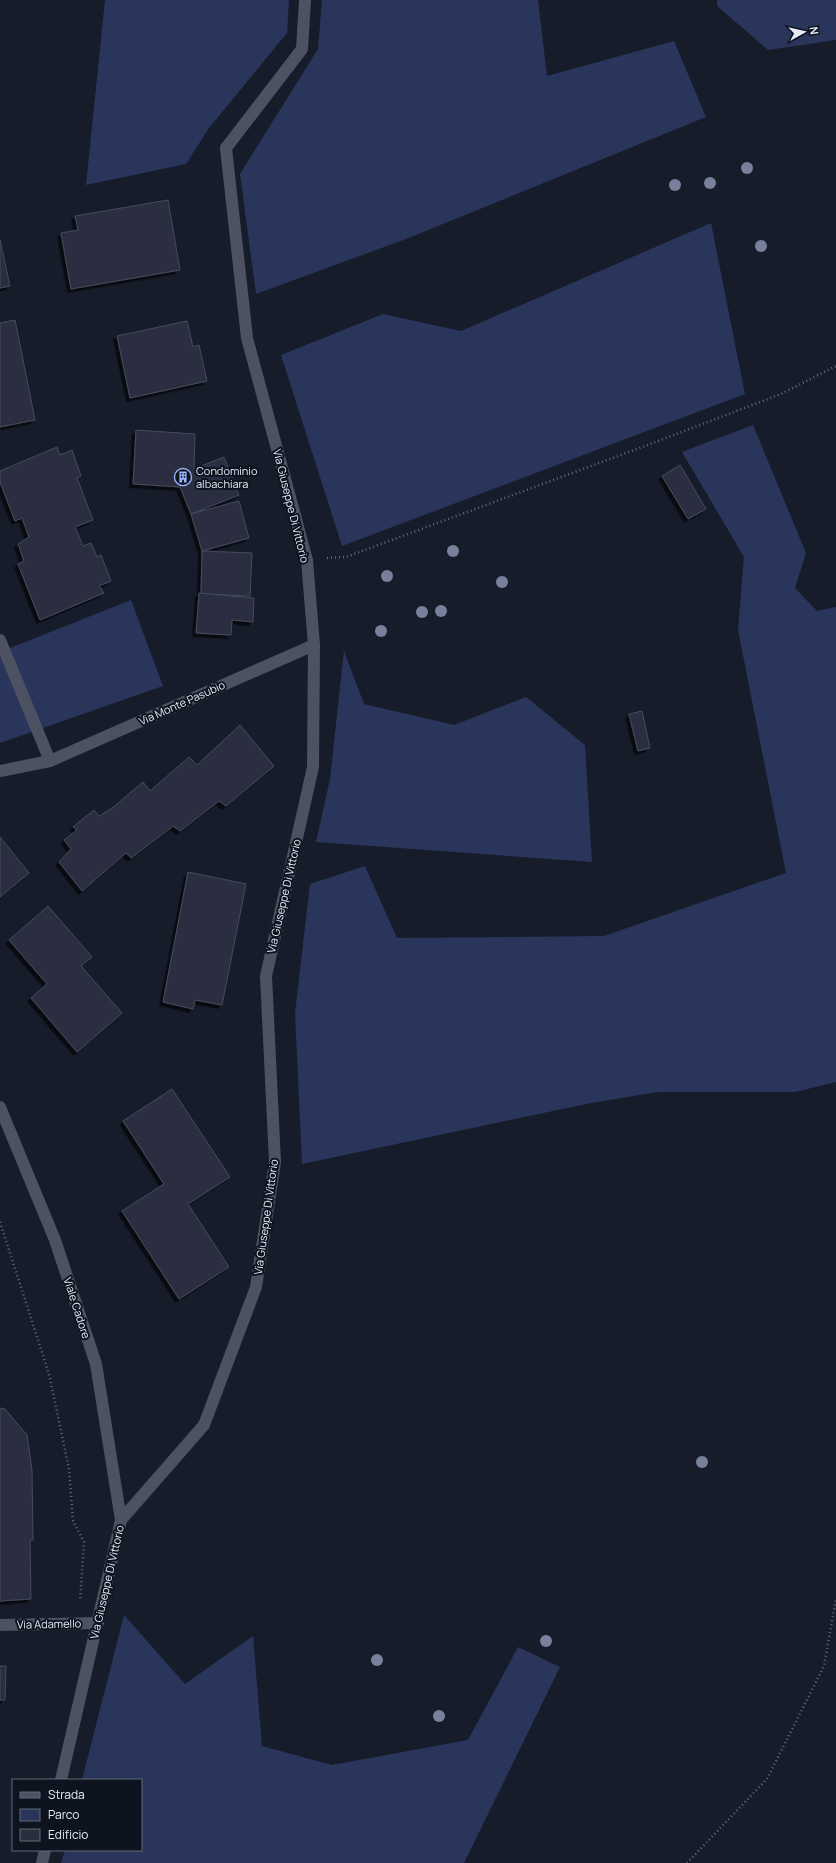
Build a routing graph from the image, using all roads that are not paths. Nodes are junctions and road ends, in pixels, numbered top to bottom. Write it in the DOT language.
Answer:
graph roads {
  1 [pos="305,0"];
  2 [pos="0,640"];
  3 [pos="314,645"];
  4 [pos="50,761"];
  5 [pos="0,771"];
  6 [pos="0,1107"];
  7 [pos="121,1520"];
  8 [pos="98,1623"];
  9 [pos="0,1625"];
  10 [pos="62,1779"];
  11 [pos="45,1851"];
  12 [pos="42,1863"];
  1 -- 3 [label="street, Via Giuseppe Di Vittorio"];
  2 -- 4 [label="street"];
  3 -- 4 [label="street, Via Monte Pasubio"];
  3 -- 7 [label="street, Via Giuseppe Di Vittorio"];
  4 -- 5 [label="street, Via Monte Pasubio"];
  6 -- 7 [label="street, Viale Cadore"];
  7 -- 8 [label="street, Via Giuseppe Di Vittorio"];
  8 -- 9 [label="street, Via Adamello"];
  8 -- 10 [label="street, Via Giuseppe Di Vittorio"];
  11 -- 12 [label="street"];
}
